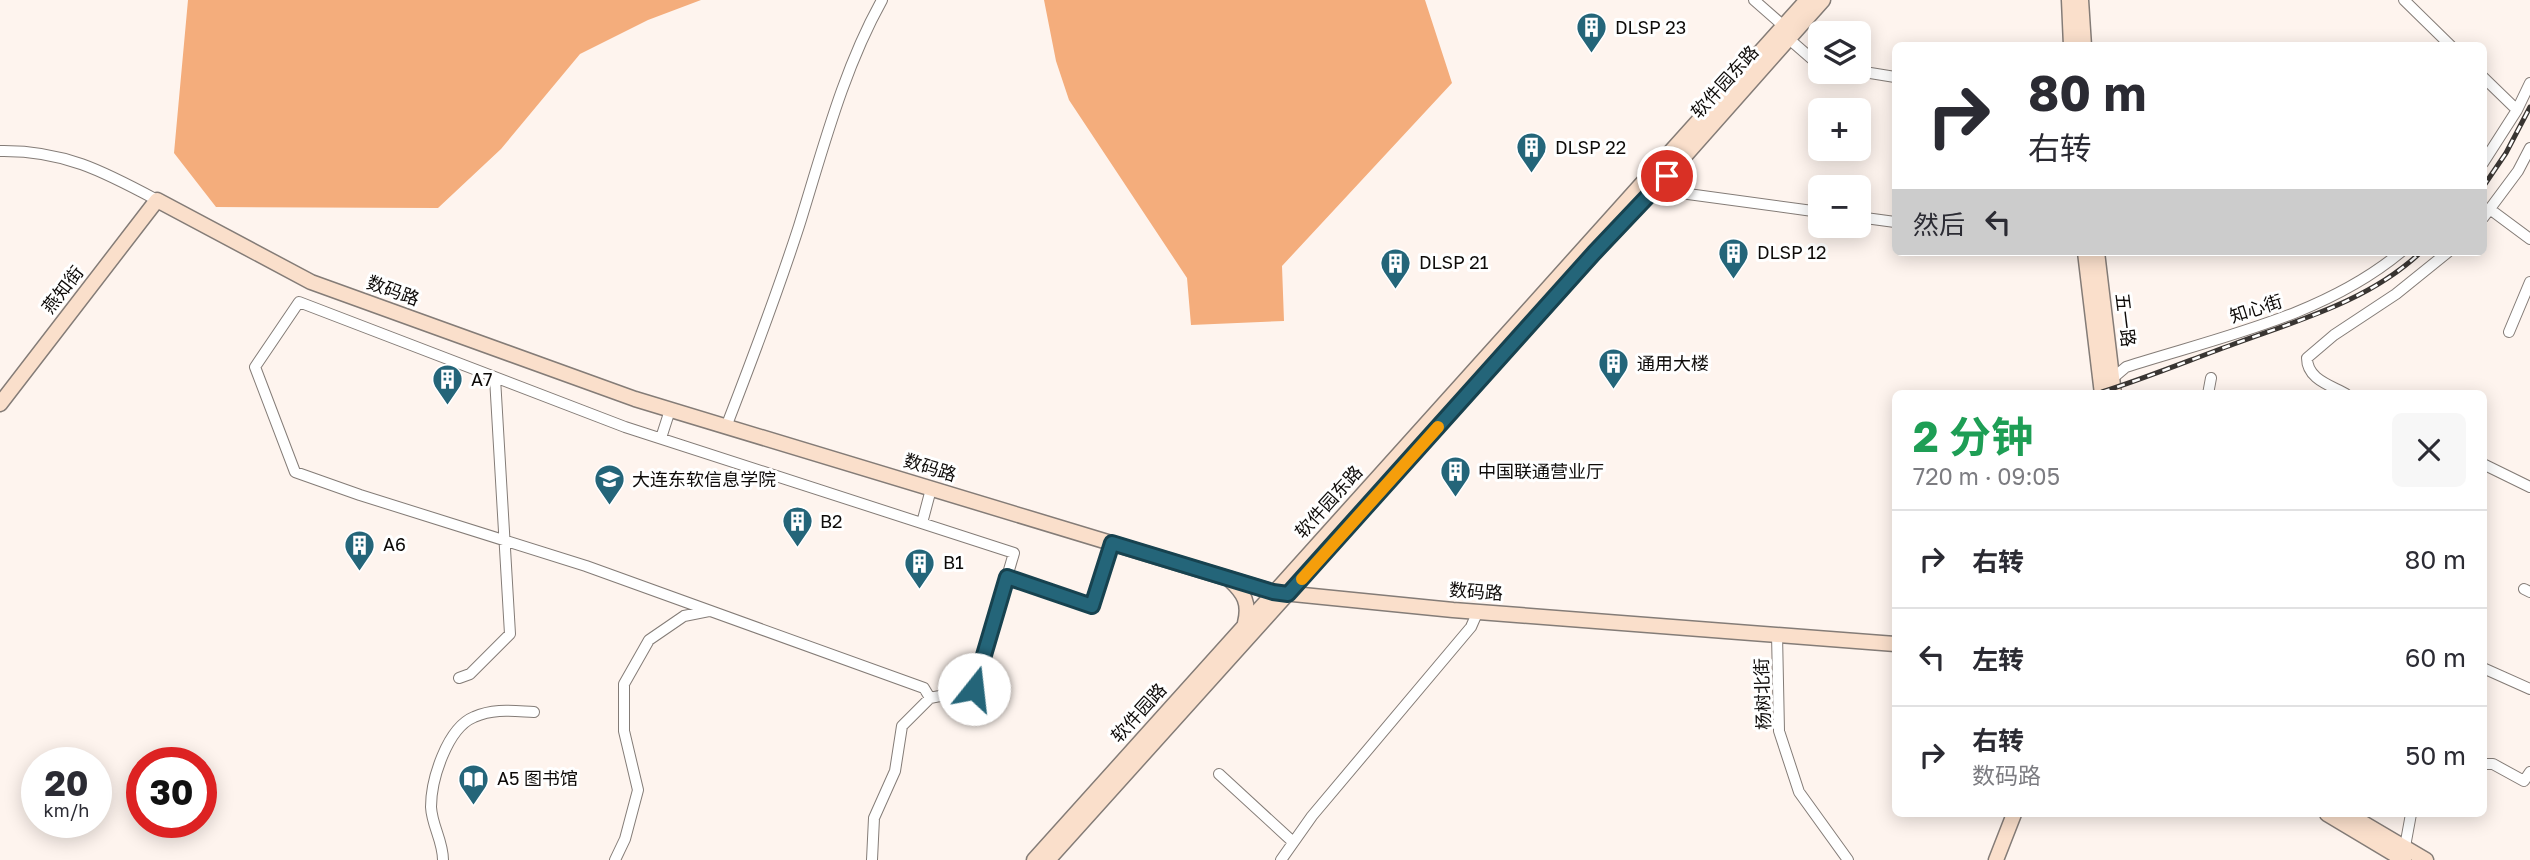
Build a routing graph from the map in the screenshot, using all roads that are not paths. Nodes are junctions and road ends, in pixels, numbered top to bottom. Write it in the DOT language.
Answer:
graph roads {
  1 [pos="882,0"];
  2 [pos="1754,0"];
  3 [pos="1807,0"];
  4 [pos="1824,0"];
  5 [pos="2069,0"];
  6 [pos="2081,0"];
  7 [pos="2404,0"];
  8 [pos="1788,33"];
  9 [pos="2071,42"];
  10 [pos="2084,42"];
  11 [pos="2447,42"];
  12 [pos="1808,54"];
  13 [pos="1871,73"];
  14 [pos="1892,77"];
  15 [pos="2487,81"];
  16 [pos="2530,83"];
  17 [pos="2517,110"];
  18 [pos="2530,148"];
  19 [pos="0,151"];
  20 [pos="2487,157"];
  21 [pos="1667,176"];
  22 [pos="157,200"];
  23 [pos="1808,210"];
  24 [pos="2487,214"];
  25 [pos="1871,219"];
  26 [pos="1892,222"];
  27 [pos="2530,239"];
  28 [pos="2085,256"];
  29 [pos="2098,256"];
  30 [pos="2396,256"];
  31 [pos="2443,256"];
  32 [pos="2530,282"];
  33 [pos="2509,332"];
  34 [pos="495,378"];
  35 [pos="2113,378"];
  36 [pos="2211,378"];
  37 [pos="2102,390"];
  38 [pos="2114,390"];
  39 [pos="2209,390"];
  40 [pos="2339,390"];
  41 [pos="0,404"];
  42 [pos="670,410"];
  43 [pos="726,427"];
  44 [pos="661,438"];
  45 [pos="2487,466"];
  46 [pos="2530,487"];
  47 [pos="931,489"];
  48 [pos="922,523"];
  49 [pos="505,541"];
  50 [pos="1112,543"];
  51 [pos="1310,570"];
  52 [pos="1007,577"];
  53 [pos="1229,579"];
  54 [pos="1280,593"];
  55 [pos="1325,598"];
  56 [pos="709,611"];
  57 [pos="1478,611"];
  58 [pos="1245,622"];
  59 [pos="1777,634"];
  60 [pos="1892,644"];
  61 [pos="2487,670"];
  62 [pos="459,678"];
  63 [pos="2530,689"];
  64 [pos="930,698"];
  65 [pos="534,712"];
  66 [pos="2487,764"];
  67 [pos="2530,772"];
  68 [pos="1219,774"];
  69 [pos="2013,817"];
  70 [pos="2332,817"];
  71 [pos="2352,817"];
  72 [pos="2411,817"];
  73 [pos="1293,842"];
  74 [pos="2404,856"];
  75 [pos="443,860"];
  76 [pos="615,860"];
  77 [pos="872,860"];
  78 [pos="1034,860"];
  79 [pos="1048,860"];
  80 [pos="1280,860"];
  81 [pos="1848,860"];
  82 [pos="1996,860"];
  83 [pos="2426,860"];
  1 -- 43 [label="street"];
  2 -- 8 [label="street"];
  3 -- 8 [label="main road, 软件园东路"];
  4 -- 8 [label="main road, 软件园东路"];
  5 -- 9 [label="main road"];
  6 -- 10 [label="main road"];
  7 -- 11 [label="street"];
  8 -- 12 [label="street"];
  8 -- 21 [label="main road, 软件园东路"];
  8 -- 54 [label="main road, 软件园东路"];
  13 -- 14 [label="street"];
  15 -- 17 [label="street"];
  16 -- 17 [label="street"];
  17 -- 20 [label="street"];
  18 -- 24 [label="street"];
  19 -- 22 [label="street, 数码路"];
  21 -- 23 [label="street"];
  21 -- 51 [label="main road, 软件园东路"];
  22 -- 41 [label="main road, 燕知街"];
  22 -- 42 [label="main road, 数码路"];
  24 -- 27 [label="street"];
  25 -- 26 [label="street"];
  28 -- 37 [label="main road, 五一路"];
  29 -- 35 [label="main road, 五一路"];
  30 -- 35 [label="street, 知心街"];
  31 -- 40 [label="street"];
  32 -- 33 [label="street"];
  34 -- 44 [label="street"];
  34 -- 49 [label="street"];
  34 -- 49 [label="street"];
  35 -- 38 [label="main road, 五一路"];
  36 -- 39 [label="street"];
  42 -- 43 [label="main road, 数码路"];
  42 -- 44 [label="street"];
  43 -- 47 [label="main road, 数码路"];
  44 -- 48 [label="street"];
  45 -- 46 [label="street"];
  47 -- 48 [label="street"];
  47 -- 50 [label="main road, 数码路"];
  48 -- 52 [label="street"];
  49 -- 56 [label="street"];
  49 -- 62 [label="street"];
  50 -- 52 [label="street"];
  50 -- 53 [label="main road, 数码路"];
  51 -- 54 [label="main road, 软件园东路"];
  51 -- 55 [label="main road"];
  52 -- 64 [label="street"];
  53 -- 54 [label="main road, 数码路"];
  53 -- 58 [label="main road"];
  54 -- 55 [label="main road, 数码路"];
  54 -- 58 [label="main road, 软件园路"];
  54 -- 79 [label="main road, 软件园路"];
  55 -- 57 [label="main road, 数码路"];
  56 -- 64 [label="street"];
  56 -- 76 [label="street"];
  57 -- 59 [label="main road, 数码路"];
  57 -- 73 [label="street"];
  58 -- 78 [label="main road, 软件园路"];
  59 -- 60 [label="main road, 数码路"];
  59 -- 81 [label="street, 杨树北街"];
  61 -- 63 [label="street"];
  64 -- 77 [label="street"];
  65 -- 75 [label="street"];
  66 -- 67 [label="street"];
  68 -- 73 [label="street"];
  69 -- 82 [label="main road"];
  70 -- 74 [label="main road"];
  71 -- 74 [label="main road"];
  72 -- 74 [label="street"];
  73 -- 80 [label="street"];
  74 -- 83 [label="main road"];
}
